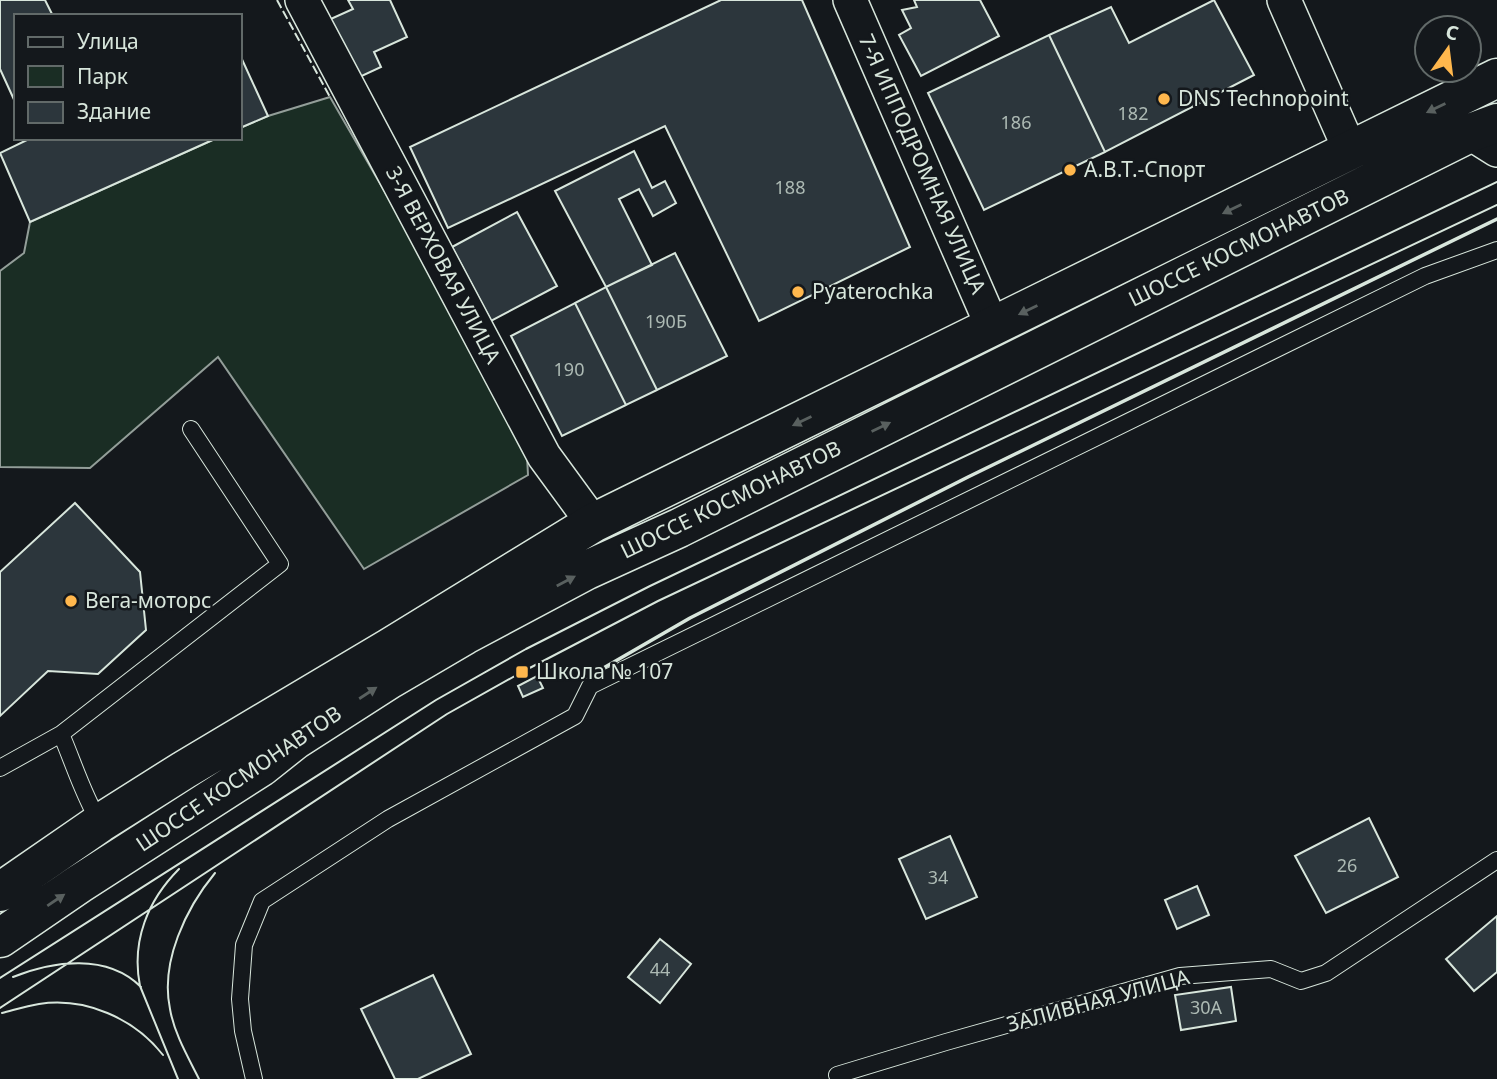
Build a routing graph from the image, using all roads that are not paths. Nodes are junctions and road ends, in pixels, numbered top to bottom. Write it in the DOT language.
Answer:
graph roads {
  1 [pos="302,0"];
  2 [pos="850,0"];
  3 [pos="1284,0"];
  4 [pos="1497,78"];
  5 [pos="1488,135"];
  6 [pos="1350,150"];
  7 [pos="1497,250"];
  8 [pos="993,328"];
  9 [pos="191,429"];
  10 [pos="593,523"];
  11 [pos="61,734"];
  12 [pos="0,768"];
  13 [pos="100,823"];
  14 [pos="1497,860"];
  15 [pos="0,892"];
  16 [pos="0,938"];
  17 [pos="837,1075"];
  18 [pos="254,1079"];
  1 -- 10 [label="street, 3-Я ВЕРХОВАЯ УЛИЦА"];
  2 -- 8 [label="street, 7-Я ИППОДРОМНАЯ УЛИЦА"];
  3 -- 6 [label="street"];
  4 -- 6 [label="main road, ШОССЕ КОСМОНАВТОВ, one-way"];
  16 -- 5 [label="main road, ШОССЕ КОСМОНАВТОВ, one-way"];
  6 -- 8 [label="main road, ШОССЕ КОСМОНАВТОВ, one-way"];
  7 -- 18 [label="lane"];
  8 -- 10 [label="main road, ШОССЕ КОСМОНАВТОВ, one-way"];
  9 -- 11 [label="lane"];
  10 -- 13 [label="main road, ШОССЕ КОСМОНАВТОВ"];
  11 -- 12 [label="lane"];
  11 -- 13 [label="lane"];
  13 -- 15 [label="main road, ШОССЕ КОСМОНАВТОВ"];
  14 -- 17 [label="lane, ЗАЛИВНАЯ УЛИЦА"];
}
